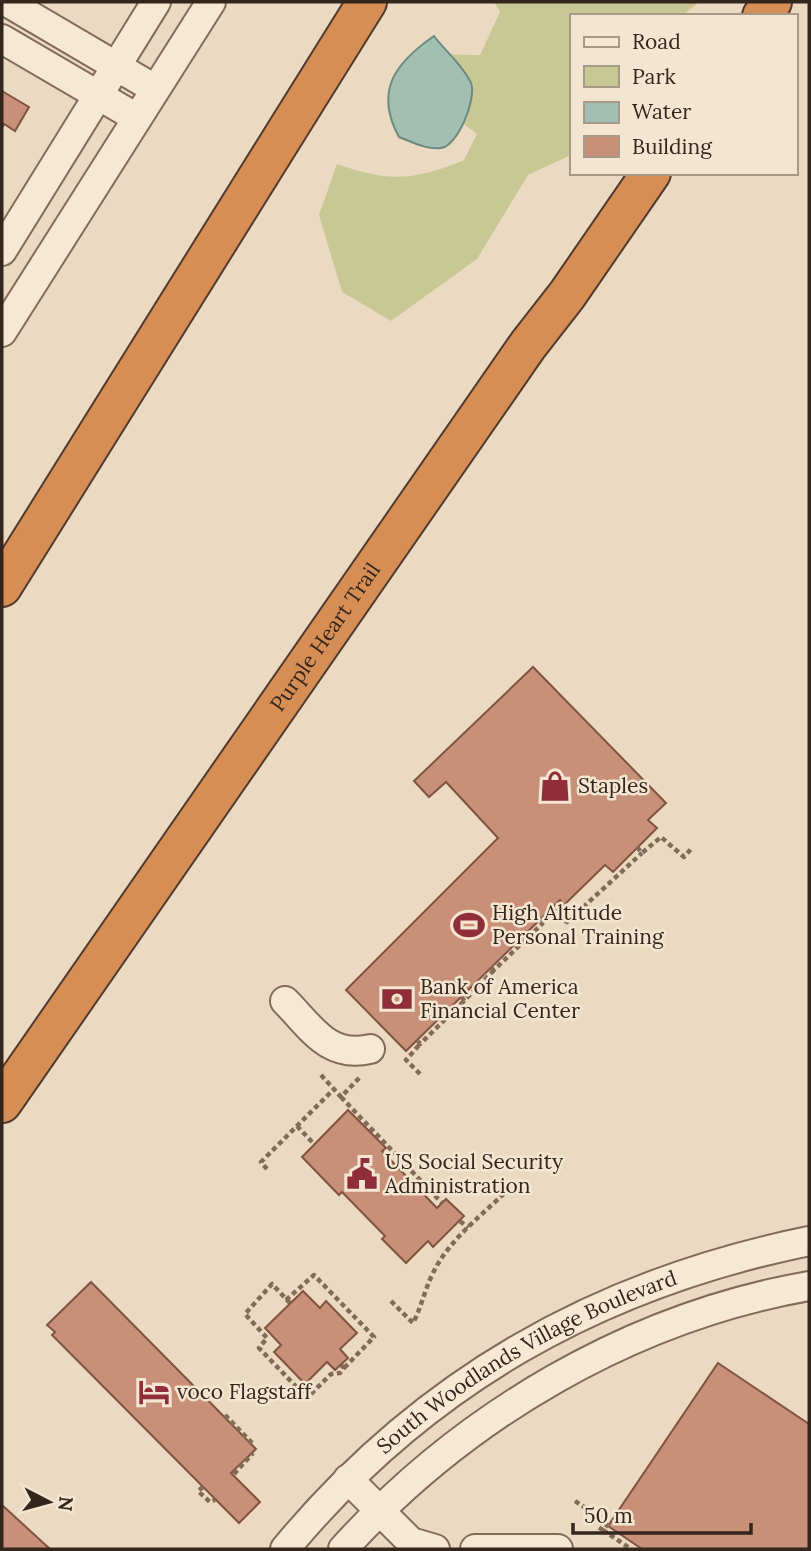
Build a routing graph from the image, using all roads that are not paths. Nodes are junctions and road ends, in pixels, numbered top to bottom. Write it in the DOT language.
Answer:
graph roads {
  1 [pos="7,2"];
  2 [pos="156,2"];
  3 [pos="211,2"];
  4 [pos="367,2"];
  5 [pos="2,39"];
  6 [pos="117,65"];
  7 [pos="155,89"];
  8 [pos="98,95"];
  9 [pos="137,118"];
  10 [pos="650,175"];
  11 [pos="2,251"];
  12 [pos="2,332"];
  13 [pos="2,587"];
  14 [pos="285,1001"];
  15 [pos="368,1060"];
  16 [pos="2,1103"];
  17 [pos="809,1241"];
  18 [pos="809,1286"];
  19 [pos="348,1479"];
  20 [pos="379,1512"];
  21 [pos="285,1549"];
  22 [pos="343,1549"];
  23 [pos="435,1549"];
  24 [pos="475,1549"];
  25 [pos="558,1549"];
  1 -- 6 [label="street"];
  2 -- 6 [label="street"];
  3 -- 7 [label="street"];
  4 -- 13 [label="highway"];
  5 -- 8 [label="street"];
  6 -- 7 [label="street"];
  6 -- 8 [label="street"];
  7 -- 9 [label="street"];
  8 -- 9 [label="street"];
  8 -- 11 [label="street"];
  9 -- 12 [label="street"];
  10 -- 16 [label="highway, Purple Heart Trail"];
  14 -- 15 [label="street"];
  17 -- 19 [label="street, South Woodlands Village Boulevard"];
  18 -- 20 [label="street, South Woodlands Village Boulevard"];
  19 -- 20 [label="street"];
  19 -- 21 [label="street, South Woodlands Village Boulevard"];
  20 -- 22 [label="street, South Woodlands Village Boulevard"];
  20 -- 23 [label="street"];
  24 -- 25 [label="street"];
}
